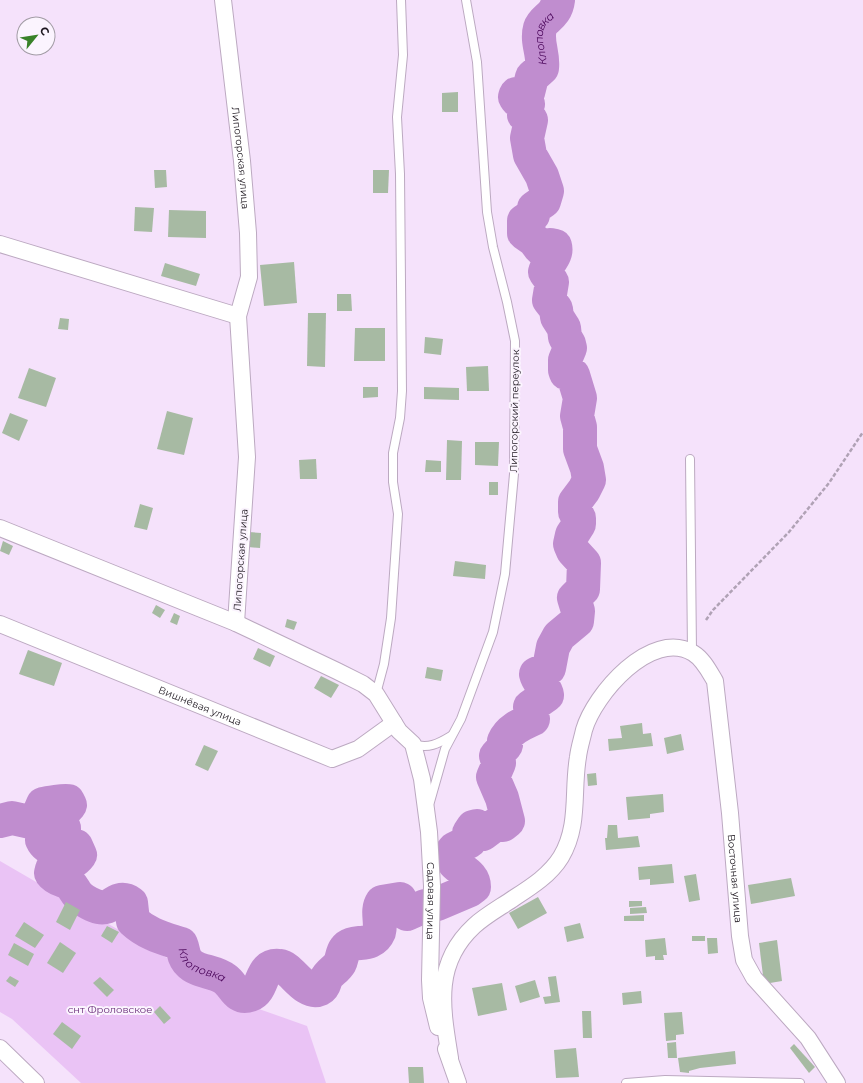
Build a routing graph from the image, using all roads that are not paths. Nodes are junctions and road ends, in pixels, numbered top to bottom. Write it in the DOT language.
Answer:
graph roads {
  1 [pos="223,0"];
  2 [pos="401,0"];
  3 [pos="466,0"];
  4 [pos="0,244"];
  5 [pos="238,316"];
  6 [pos="690,459"];
  7 [pos="0,528"];
  8 [pos="236,623"];
  9 [pos="0,624"];
  10 [pos="692,652"];
  11 [pos="376,694"];
  12 [pos="394,723"];
  13 [pos="453,735"];
  14 [pos="413,744"];
  15 [pos="427,813"];
  16 [pos="0,1048"];
  17 [pos="450,1058"];
  18 [pos="36,1083"];
  19 [pos="458,1083"];
  20 [pos="626,1083"];
  21 [pos="800,1083"];
  22 [pos="837,1083"];
  1 -- 5 [label="street, Липогорская улица"];
  2 -- 11 [label="lane"];
  3 -- 13 [label="lane, Липогорский переулок"];
  4 -- 5 [label="street"];
  5 -- 8 [label="street, Липогорская улица"];
  6 -- 10 [label="lane"];
  7 -- 8 [label="street, Липогорская улица"];
  8 -- 11 [label="street"];
  9 -- 12 [label="street, Вишнёвая улица"];
  10 -- 17 [label="street"];
  10 -- 22 [label="street, Восточная улица"];
  11 -- 12 [label="street"];
  12 -- 14 [label="street"];
  13 -- 14 [label="lane"];
  13 -- 15 [label="lane, Липогорский переулок"];
  14 -- 15 [label="street, Садовая улица"];
  15 -- 17 [label="street, Садовая улица"];
  16 -- 18 [label="street"];
  17 -- 19 [label="street, Садовая улица"];
  20 -- 21 [label="lane"];
}
